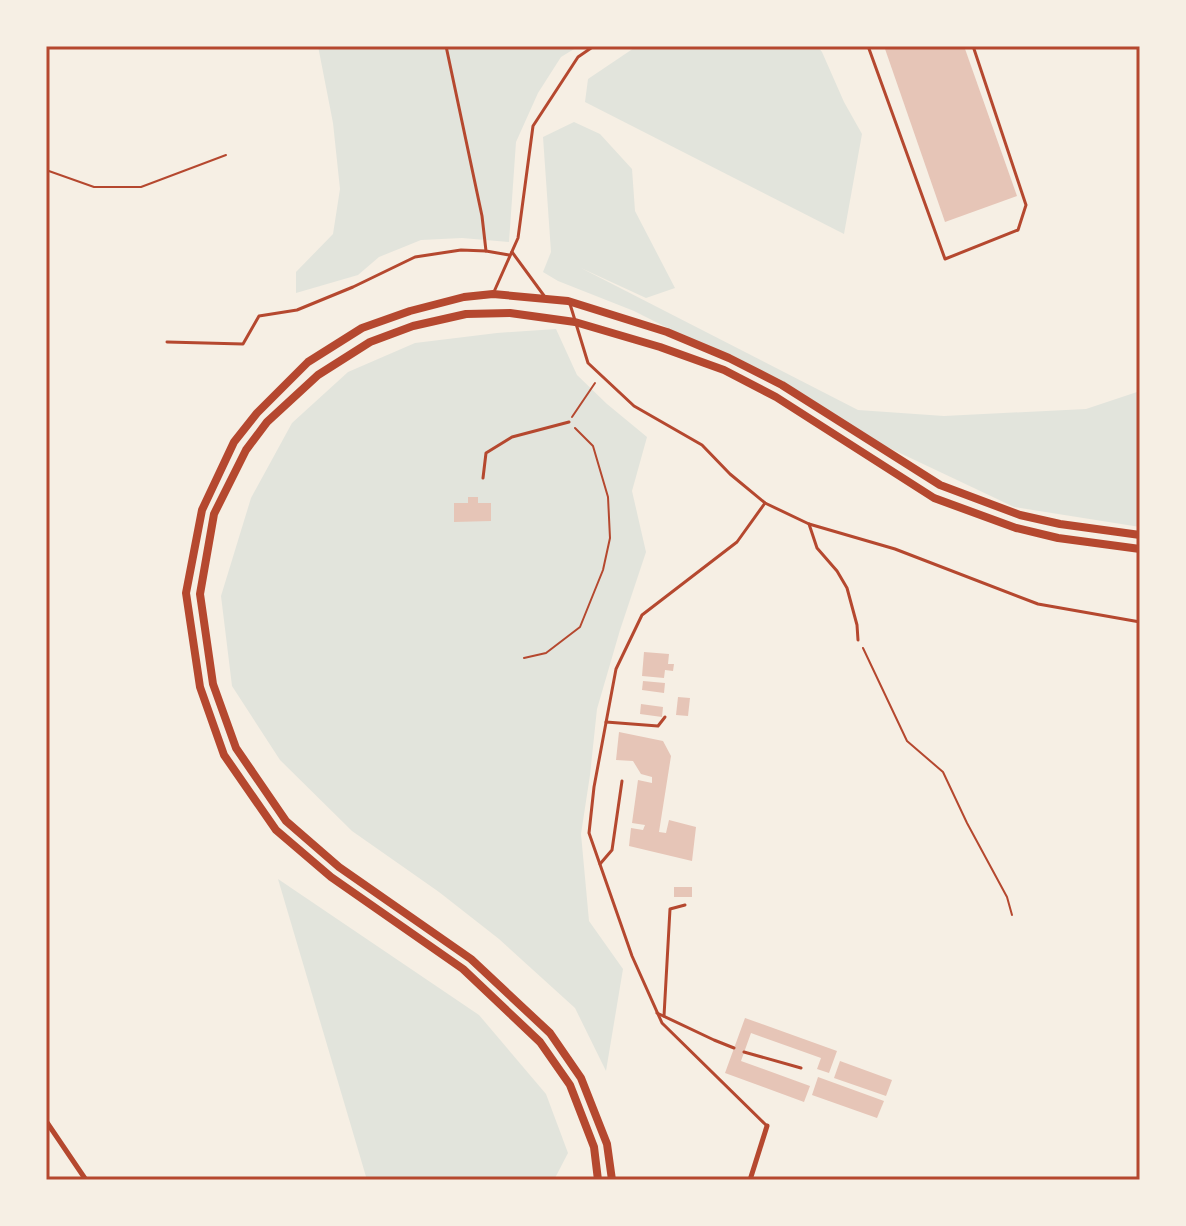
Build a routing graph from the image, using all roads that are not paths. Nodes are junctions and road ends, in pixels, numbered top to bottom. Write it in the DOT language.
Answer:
graph roads {
  1 [pos="446,46"];
  2 [pos="594,46"];
  3 [pos="868,46"];
  4 [pos="973,46"];
  5 [pos="486,251"];
  6 [pos="511,254"];
  7 [pos="493,294"];
  8 [pos="547,299"];
  9 [pos="568,301"];
  10 [pos="575,322"];
  11 [pos="167,342"];
  12 [pos="569,422"];
  13 [pos="483,478"];
  14 [pos="765,503"];
  15 [pos="809,524"];
  16 [pos="1140,535"];
  17 [pos="1140,549"];
  18 [pos="1140,622"];
  19 [pos="858,640"];
  20 [pos="665,717"];
  21 [pos="606,722"];
  22 [pos="622,781"];
  23 [pos="600,864"];
  24 [pos="685,905"];
  25 [pos="657,1013"];
  26 [pos="664,1016"];
  27 [pos="734,1048"];
  28 [pos="744,1052"];
  29 [pos="801,1068"];
  30 [pos="46,1121"];
  31 [pos="767,1126"];
  32 [pos="86,1180"];
  33 [pos="598,1180"];
  34 [pos="612,1180"];
  35 [pos="750,1180"];
  1 -- 5 [label="lane"];
  2 -- 6 [label="lane"];
  3 -- 4 [label="lane"];
  5 -- 6 [label="lane"];
  5 -- 11 [label="lane"];
  6 -- 7 [label="lane"];
  6 -- 8 [label="lane"];
  7 -- 8 [label="main road"];
  7 -- 33 [label="main road"];
  8 -- 9 [label="main road"];
  9 -- 10 [label="lane"];
  9 -- 16 [label="main road"];
  10 -- 14 [label="lane"];
  10 -- 17 [label="main road"];
  10 -- 34 [label="main road"];
  12 -- 13 [label="lane"];
  14 -- 15 [label="lane"];
  14 -- 21 [label="lane"];
  15 -- 18 [label="lane"];
  15 -- 19 [label="lane"];
  20 -- 21 [label="lane"];
  21 -- 23 [label="lane"];
  22 -- 23 [label="lane"];
  23 -- 25 [label="lane"];
  24 -- 26 [label="lane"];
  25 -- 26 [label="lane"];
  25 -- 31 [label="lane"];
  26 -- 27 [label="lane"];
  28 -- 29 [label="lane"];
  30 -- 32 [label="street"];
  31 -- 35 [label="street"];
}
